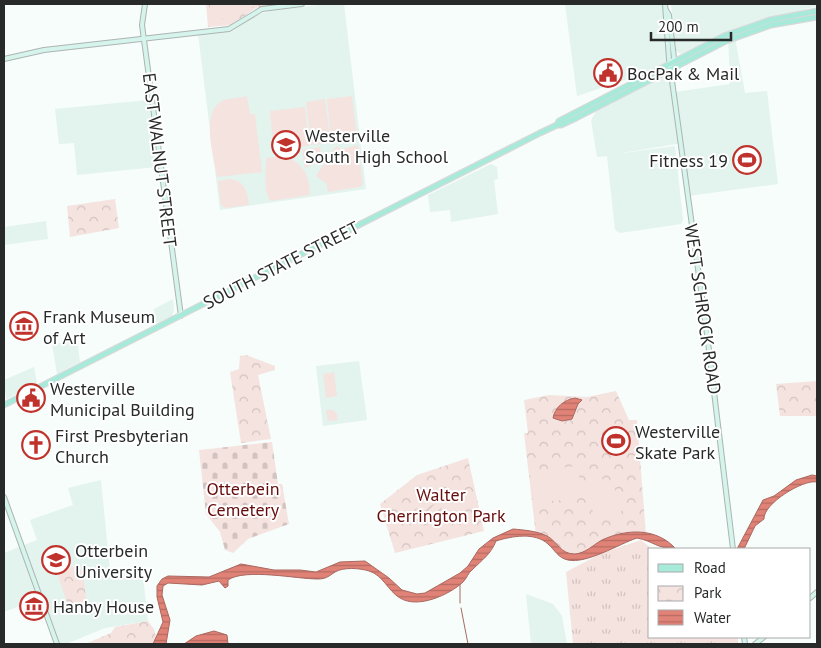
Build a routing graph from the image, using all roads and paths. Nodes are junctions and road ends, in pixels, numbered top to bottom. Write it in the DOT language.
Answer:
graph roads {
  1 [pos="145,4"];
  2 [pos="302,4"];
  3 [pos="665,4"];
  4 [pos="817,11"];
  5 [pos="811,12"];
  6 [pos="817,17"];
  7 [pos="778,19"];
  8 [pos="790,22"];
  9 [pos="764,27"];
  10 [pos="729,37"];
  11 [pos="144,39"];
  12 [pos="4,59"];
  13 [pos="672,66"];
  14 [pos="588,109"];
  15 [pos="559,125"];
  16 [pos="181,316"];
  17 [pos="4,403"];
  18 [pos="4,498"];
  19 [pos="733,548"];
  20 [pos="57,644"];
  1 -- 11 [label="main road, EAST WALNUT STREET"];
  2 -- 11 [label="main road"];
  3 -- 13 [label="main road, WEST SCHROCK ROAD"];
  4 -- 5 [label="main road, SOUTH STATE STREET"];
  5 -- 7 [label="main road, SOUTH STATE STREET"];
  5 -- 8 [label="main road"];
  6 -- 8 [label="main road, SOUTH STATE STREET"];
  7 -- 9 [label="main road"];
  7 -- 10 [label="main road, SOUTH STATE STREET"];
  8 -- 9 [label="main road, SOUTH STATE STREET"];
  9 -- 10 [label="main road, SOUTH STATE STREET"];
  10 -- 13 [label="main road, SOUTH STATE STREET"];
  10 -- 13 [label="main road, SOUTH STATE STREET"];
  11 -- 12 [label="main road"];
  11 -- 16 [label="main road, EAST WALNUT STREET"];
  13 -- 14 [label="main road, SOUTH STATE STREET"];
  13 -- 14 [label="main road, SOUTH STATE STREET"];
  13 -- 19 [label="main road, WEST SCHROCK ROAD"];
  14 -- 15 [label="main road, SOUTH STATE STREET"];
  14 -- 15 [label="main road, SOUTH STATE STREET"];
  15 -- 16 [label="main road, SOUTH STATE STREET"];
  16 -- 17 [label="main road, SOUTH STATE STREET"];
  18 -- 20 [label="main road"];
}
